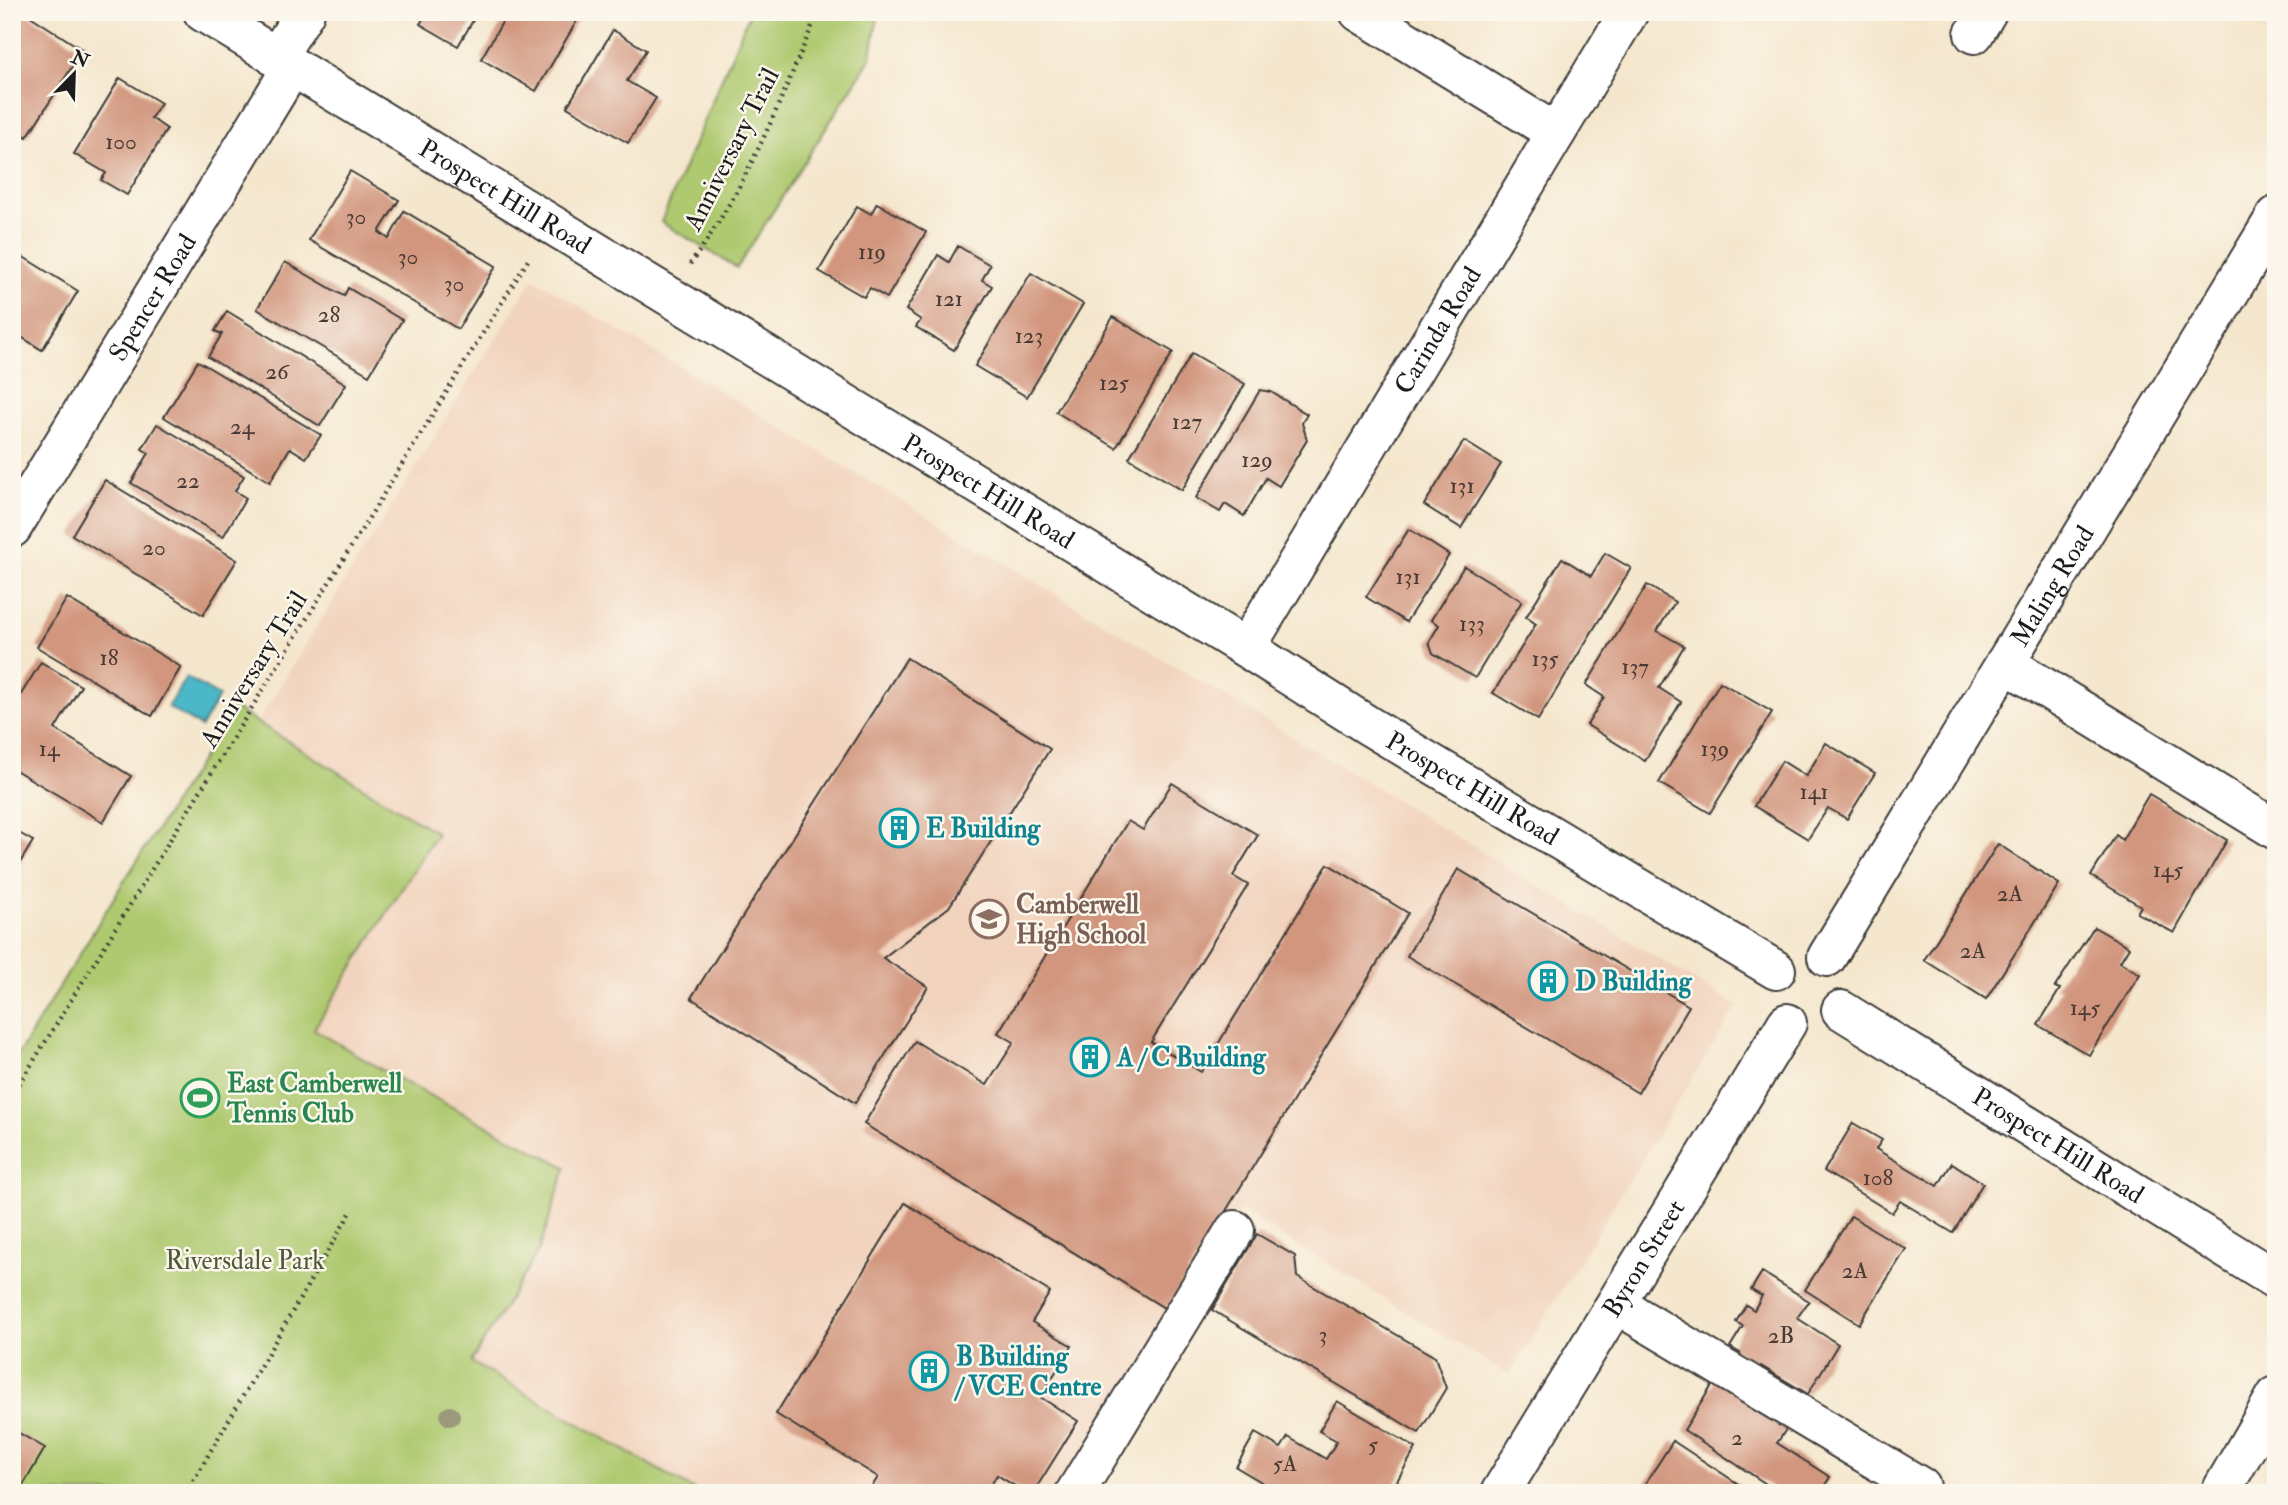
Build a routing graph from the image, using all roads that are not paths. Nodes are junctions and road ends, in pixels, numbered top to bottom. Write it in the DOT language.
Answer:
graph roads {
  1 [pos="203,12"];
  2 [pos="305,12"];
  3 [pos="1359,12"];
  4 [pos="1629,12"];
  5 [pos="284,63"];
  6 [pos="1556,133"];
  7 [pos="2276,216"];
  8 [pos="12,528"];
  9 [pos="1246,648"];
  10 [pos="2005,663"];
  11 [pos="2276,830"];
  12 [pos="1827,957"];
  13 [pos="1776,970"];
  14 [pos="1841,1010"];
  15 [pos="1787,1023"];
  16 [pos="1235,1230"];
  17 [pos="2276,1280"];
  18 [pos="1616,1304"];
  19 [pos="2276,1396"];
  20 [pos="1074,1493"];
  21 [pos="1500,1493"];
  22 [pos="1917,1493"];
  23 [pos="2220,1493"];
  1 -- 5 [label="street, Prospect Hill Road"];
  2 -- 5 [label="street, Spencer Road"];
  3 -- 6 [label="street"];
  4 -- 6 [label="street, Carinda Road"];
  5 -- 8 [label="street, Spencer Road"];
  5 -- 9 [label="street, Prospect Hill Road"];
  6 -- 9 [label="street, Carinda Road"];
  7 -- 10 [label="street, Maling Road"];
  9 -- 13 [label="street, Prospect Hill Road"];
  10 -- 11 [label="street"];
  10 -- 12 [label="street, Maling Road"];
  12 -- 13 [label="street"];
  12 -- 14 [label="street"];
  13 -- 15 [label="street"];
  14 -- 15 [label="street"];
  14 -- 17 [label="street, Prospect Hill Road"];
  15 -- 18 [label="street, Byron Street"];
  16 -- 20 [label="street"];
  18 -- 21 [label="street, Byron Street"];
  18 -- 22 [label="street"];
  19 -- 23 [label="street"];
}
